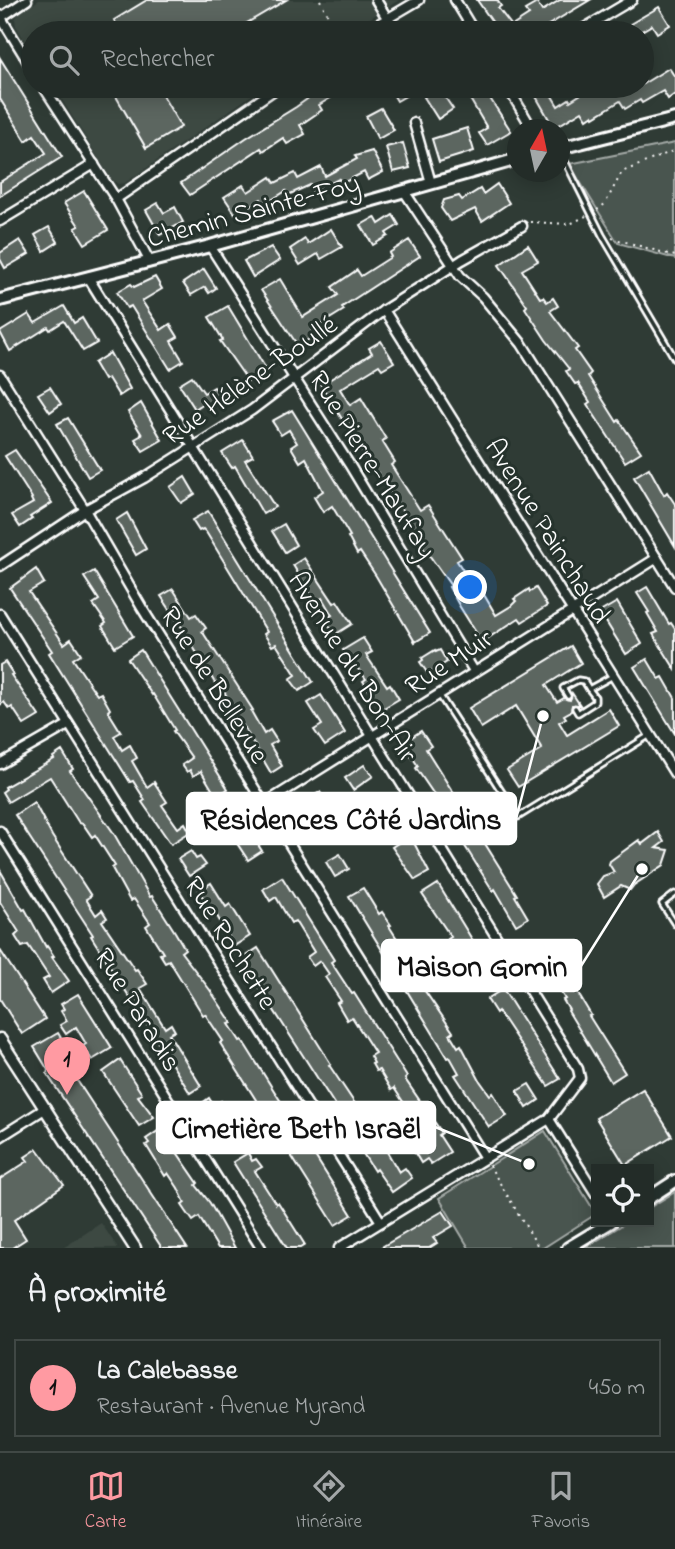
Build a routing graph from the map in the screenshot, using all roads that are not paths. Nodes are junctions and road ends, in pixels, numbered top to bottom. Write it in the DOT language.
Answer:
graph roads {
  1 [pos="27,0"];
  2 [pos="376,0"];
  3 [pos="419,0"];
  4 [pos="455,0"];
  5 [pos="632,0"];
  6 [pos="0,17"];
  7 [pos="387,18"];
  8 [pos="382,21"];
  9 [pos="468,21"];
  10 [pos="596,21"];
  11 [pos="21,51"];
  12 [pos="51,98"];
  13 [pos="263,98"];
  14 [pos="514,98"];
  15 [pos="526,119"];
  16 [pos="675,120"];
  17 [pos="414,123"];
  18 [pos="570,147"];
  19 [pos="507,162"];
  20 [pos="94,164"];
  21 [pos="570,171"];
  22 [pos="431,183"];
  23 [pos="404,191"];
  24 [pos="116,199"];
  25 [pos="0,221"];
  26 [pos="522,226"];
  27 [pos="210,246"];
  28 [pos="150,262"];
  29 [pos="453,266"];
  30 [pos="88,277"];
  31 [pos="0,300"];
  32 [pos="384,310"];
  33 [pos="675,359"];
  34 [pos="0,375"];
  35 [pos="294,377"];
  36 [pos="192,448"];
  37 [pos="85,510"];
  38 [pos="657,558"];
  39 [pos="0,566"];
  40 [pos="675,587"];
  41 [pos="573,610"];
  42 [pos="0,614"];
  43 [pos="474,671"];
  44 [pos="613,676"];
  45 [pos="589,689"];
  46 [pos="438,695"];
  47 [pos="568,696"];
  48 [pos="575,708"];
  49 [pos="68,725"];
  50 [pos="650,735"];
  51 [pos="371,738"];
  52 [pos="0,764"];
  53 [pos="675,774"];
  54 [pos="264,804"];
  55 [pos="0,831"];
  56 [pos="675,894"];
  57 [pos="675,924"];
  58 [pos="0,1039"];
  59 [pos="46,1108"];
  60 [pos="549,1119"];
  61 [pos="0,1137"];
  62 [pos="485,1158"];
  63 [pos="675,1181"];
  64 [pos="591,1186"];
  65 [pos="654,1195"];
  66 [pos="381,1222"];
  67 [pos="603,1227"];
  68 [pos="135,1248"];
  69 [pos="261,1248"];
  70 [pos="339,1248"];
  71 [pos="568,1248"];
  1 -- 6 [label="street"];
  2 -- 7 [label="street"];
  3 -- 7 [label="street"];
  4 -- 9 [label="street"];
  5 -- 10 [label="street"];
  6 -- 11 [label="street"];
  7 -- 8 [label="street"];
  12 -- 20 [label="street"];
  13 -- 24 [label="street"];
  14 -- 15 [label="street"];
  16 -- 18 [label="main road"];
  17 -- 22 [label="street"];
  19 -- 22 [label="main road, Chemin Sainte-Foy"];
  20 -- 24 [label="street"];
  20 -- 25 [label="street"];
  21 -- 33 [label="lane"];
  22 -- 23 [label="main road, Chemin Sainte-Foy"];
  23 -- 27 [label="main road, Chemin Sainte-Foy"];
  23 -- 29 [label="street"];
  24 -- 28 [label="street"];
  26 -- 29 [label="street, Rue Hélène-Boullé"];
  27 -- 28 [label="main road, Chemin Sainte-Foy"];
  27 -- 35 [label="street, Rue Pierre-Maufay"];
  28 -- 30 [label="main road, Chemin Sainte-Foy"];
  29 -- 32 [label="street, Rue Hélène-Boullé"];
  29 -- 38 [label="street"];
  30 -- 31 [label="main road, Chemin Sainte-Foy"];
  30 -- 36 [label="street, Avenue du Bon-Air"];
  32 -- 35 [label="street, Rue Hélène-Boullé"];
  32 -- 41 [label="street, Avenue Painchaud"];
  34 -- 37 [label="street, Rue de Bellevue"];
  35 -- 36 [label="street, Rue Hélène-Boullé"];
  35 -- 43 [label="street, Rue Pierre-Maufay"];
  36 -- 37 [label="street, Rue Hélène-Boullé"];
  36 -- 51 [label="street, Avenue du Bon-Air"];
  37 -- 39 [label="street, Rue Hélène-Boullé"];
  37 -- 54 [label="street, Rue de Bellevue"];
  38 -- 40 [label="street"];
  38 -- 41 [label="street, Rue Muir"];
  41 -- 43 [label="street, Rue Muir"];
  41 -- 44 [label="street, Avenue Painchaud"];
  42 -- 49 [label="street, Rue Rochette"];
  43 -- 46 [label="street, Rue Muir"];
  44 -- 45 [label="lane"];
  44 -- 50 [label="street, Avenue Painchaud"];
  45 -- 47 [label="lane"];
  45 -- 48 [label="lane"];
  46 -- 50 [label="lane"];
  46 -- 51 [label="street, Rue Muir"];
  49 -- 52 [label="street"];
  49 -- 66 [label="street, Rue Rochette"];
  50 -- 53 [label="street, Avenue Painchaud"];
  51 -- 54 [label="street, Rue Muir"];
  51 -- 60 [label="street, Avenue du Bon-Air"];
  54 -- 62 [label="street, Rue de Bellevue"];
  55 -- 69 [label="street, Rue Paradis"];
  56 -- 57 [label="lane"];
  58 -- 59 [label="street"];
  59 -- 61 [label="street"];
  59 -- 68 [label="street"];
  60 -- 62 [label="street"];
  60 -- 64 [label="street"];
  62 -- 66 [label="street"];
  63 -- 65 [label="main road"];
  66 -- 70 [label="street"];
  67 -- 71 [label="main road"];
}
